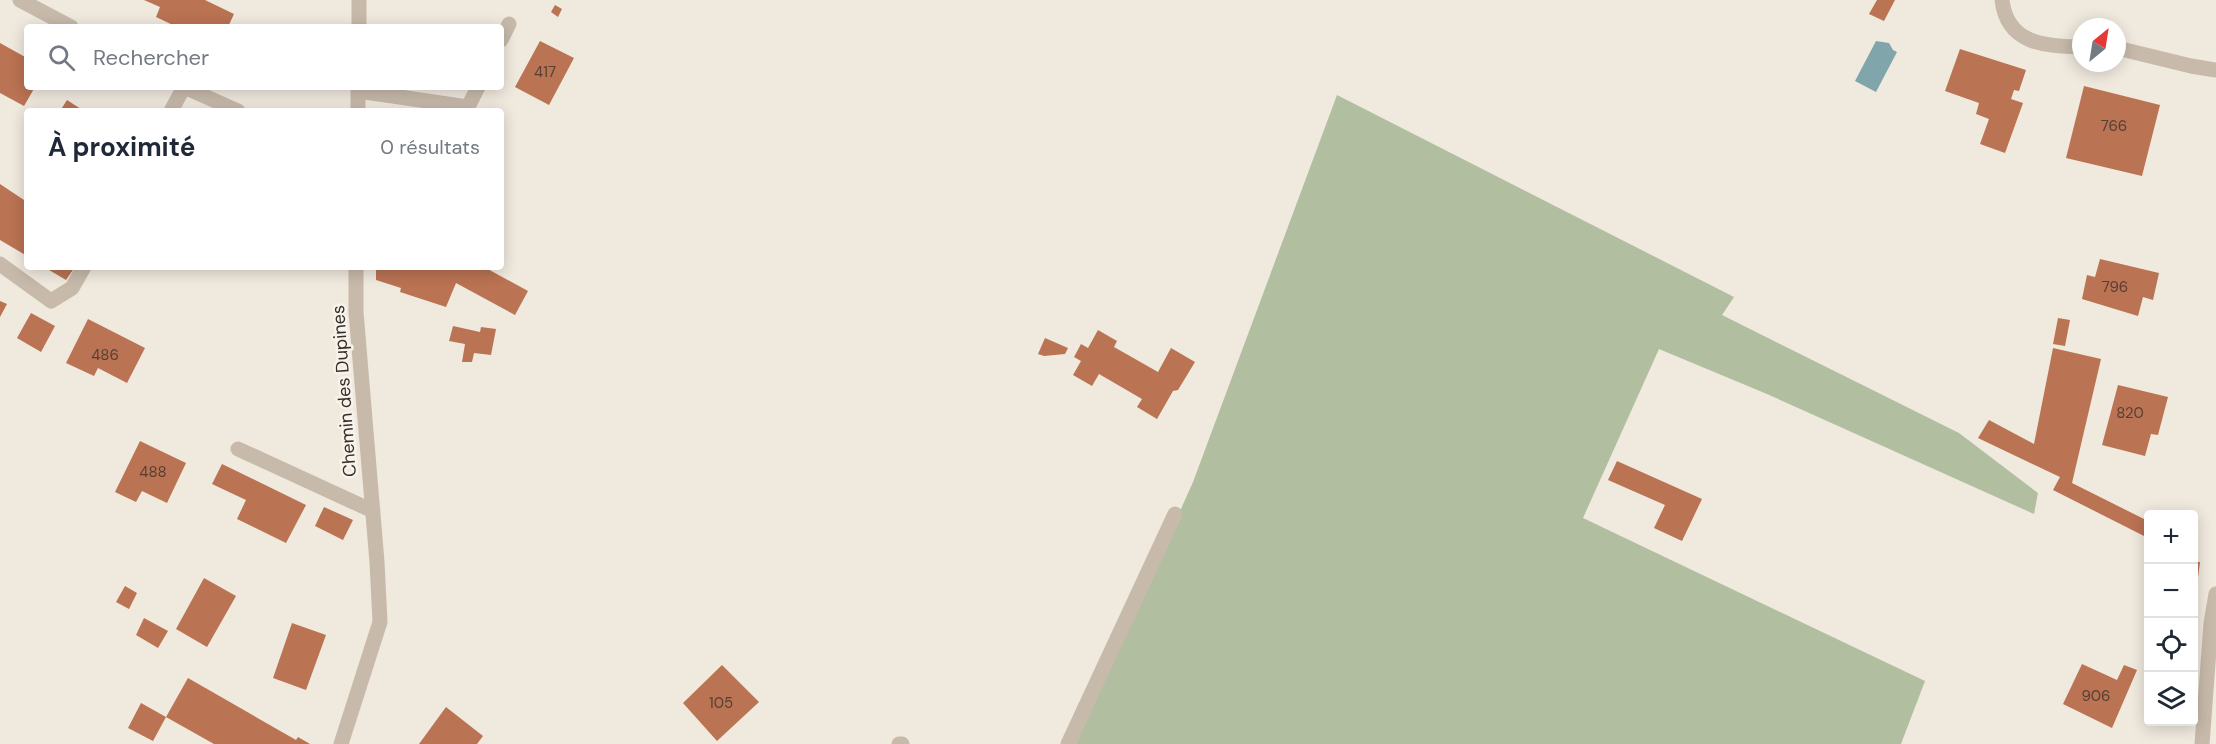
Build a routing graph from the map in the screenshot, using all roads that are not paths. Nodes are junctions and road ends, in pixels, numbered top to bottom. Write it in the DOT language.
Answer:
graph roads {
  1 [pos="20,0"];
  2 [pos="359,0"];
  3 [pos="2002,0"];
  4 [pos="65,24"];
  5 [pos="359,24"];
  6 [pos="509,24"];
  7 [pos="504,34"];
  8 [pos="2072,46"];
  9 [pos="2126,50"];
  10 [pos="2216,70"];
  11 [pos="182,90"];
  12 [pos="191,90"];
  13 [pos="358,90"];
  14 [pos="364,90"];
  15 [pos="476,90"];
  16 [pos="173,108"];
  17 [pos="231,108"];
  18 [pos="358,108"];
  19 [pos="0,264"];
  20 [pos="82,270"];
  21 [pos="356,270"];
  22 [pos="238,449"];
  23 [pos="373,511"];
  24 [pos="1175,514"];
  25 [pos="2216,594"];
  26 [pos="341,744"];
  27 [pos="1068,744"];
  28 [pos="2202,744"];
  1 -- 4 [label="street"];
  2 -- 5 [label="street"];
  3 -- 8 [label="street"];
  6 -- 7 [label="street"];
  9 -- 10 [label="street"];
  11 -- 16 [label="street"];
  12 -- 17 [label="street"];
  13 -- 18 [label="street"];
  14 -- 15 [label="street"];
  19 -- 20 [label="street"];
  21 -- 23 [label="street, Chemin des Dupines"];
  22 -- 23 [label="street, Chemin des Dupines"];
  23 -- 26 [label="street, Chemin des Dupines"];
  24 -- 27 [label="street"];
  25 -- 28 [label="street"];
}
